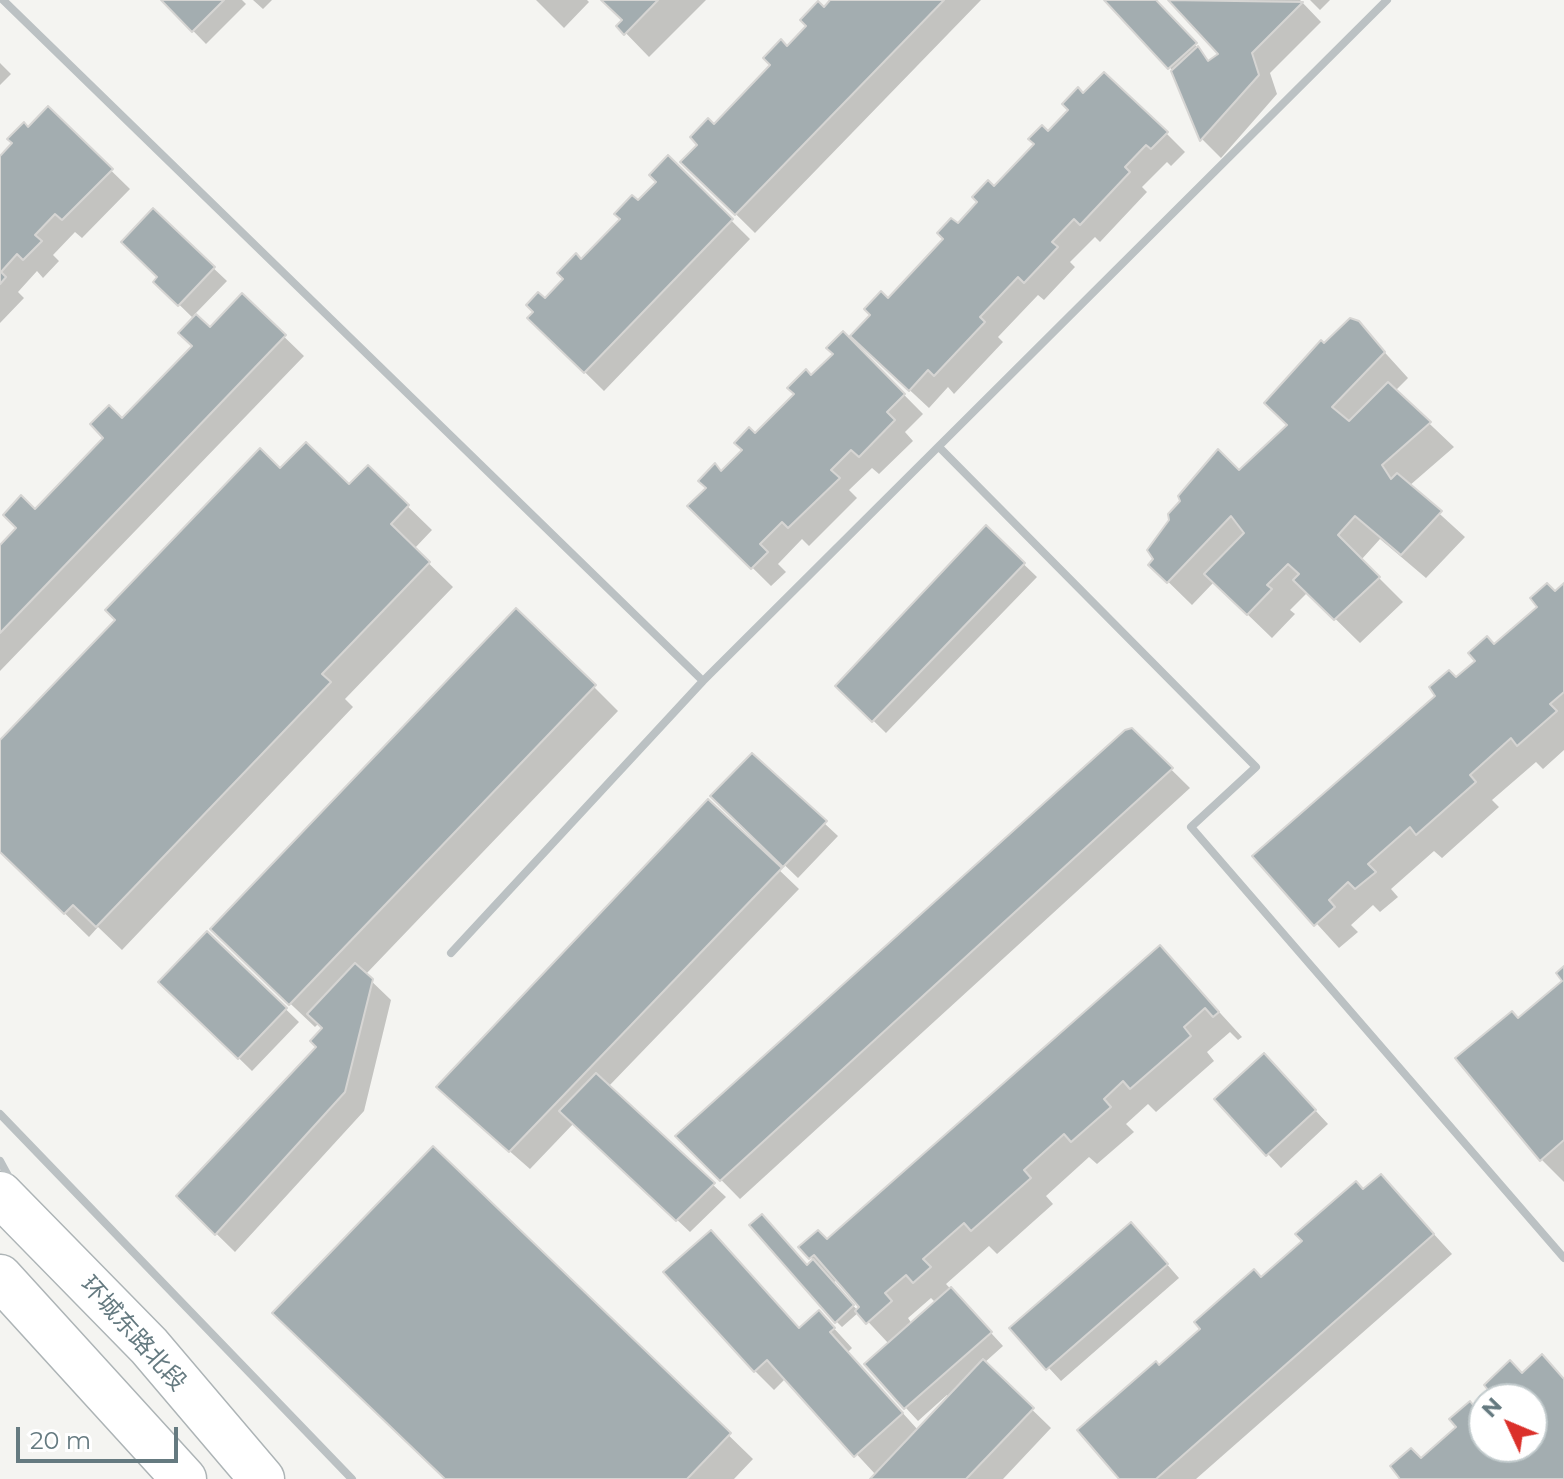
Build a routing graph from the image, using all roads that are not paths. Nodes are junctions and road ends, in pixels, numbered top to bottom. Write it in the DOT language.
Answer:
graph roads {
  1 [pos="3,0"];
  2 [pos="1387,0"];
  3 [pos="939,447"];
  4 [pos="703,681"];
  5 [pos="451,953"];
  6 [pos="0,1114"];
  7 [pos="0,1161"];
  8 [pos="0,1194"];
  9 [pos="41,1236"];
  10 [pos="1564,1258"];
  11 [pos="0,1277"];
  12 [pos="16,1304"];
  13 [pos="184,1479"];
  14 [pos="262,1479"];
  15 [pos="352,1479"];
  1 -- 4 [label="street"];
  2 -- 3 [label="street"];
  3 -- 4 [label="street"];
  3 -- 10 [label="street"];
  4 -- 5 [label="street"];
  6 -- 15 [label="street"];
  7 -- 9 [label="street"];
  8 -- 9 [label="main road, 环城东路北段"];
  9 -- 14 [label="main road, 环城东路北段"];
  11 -- 12 [label="main road"];
  12 -- 13 [label="main road"];
}
